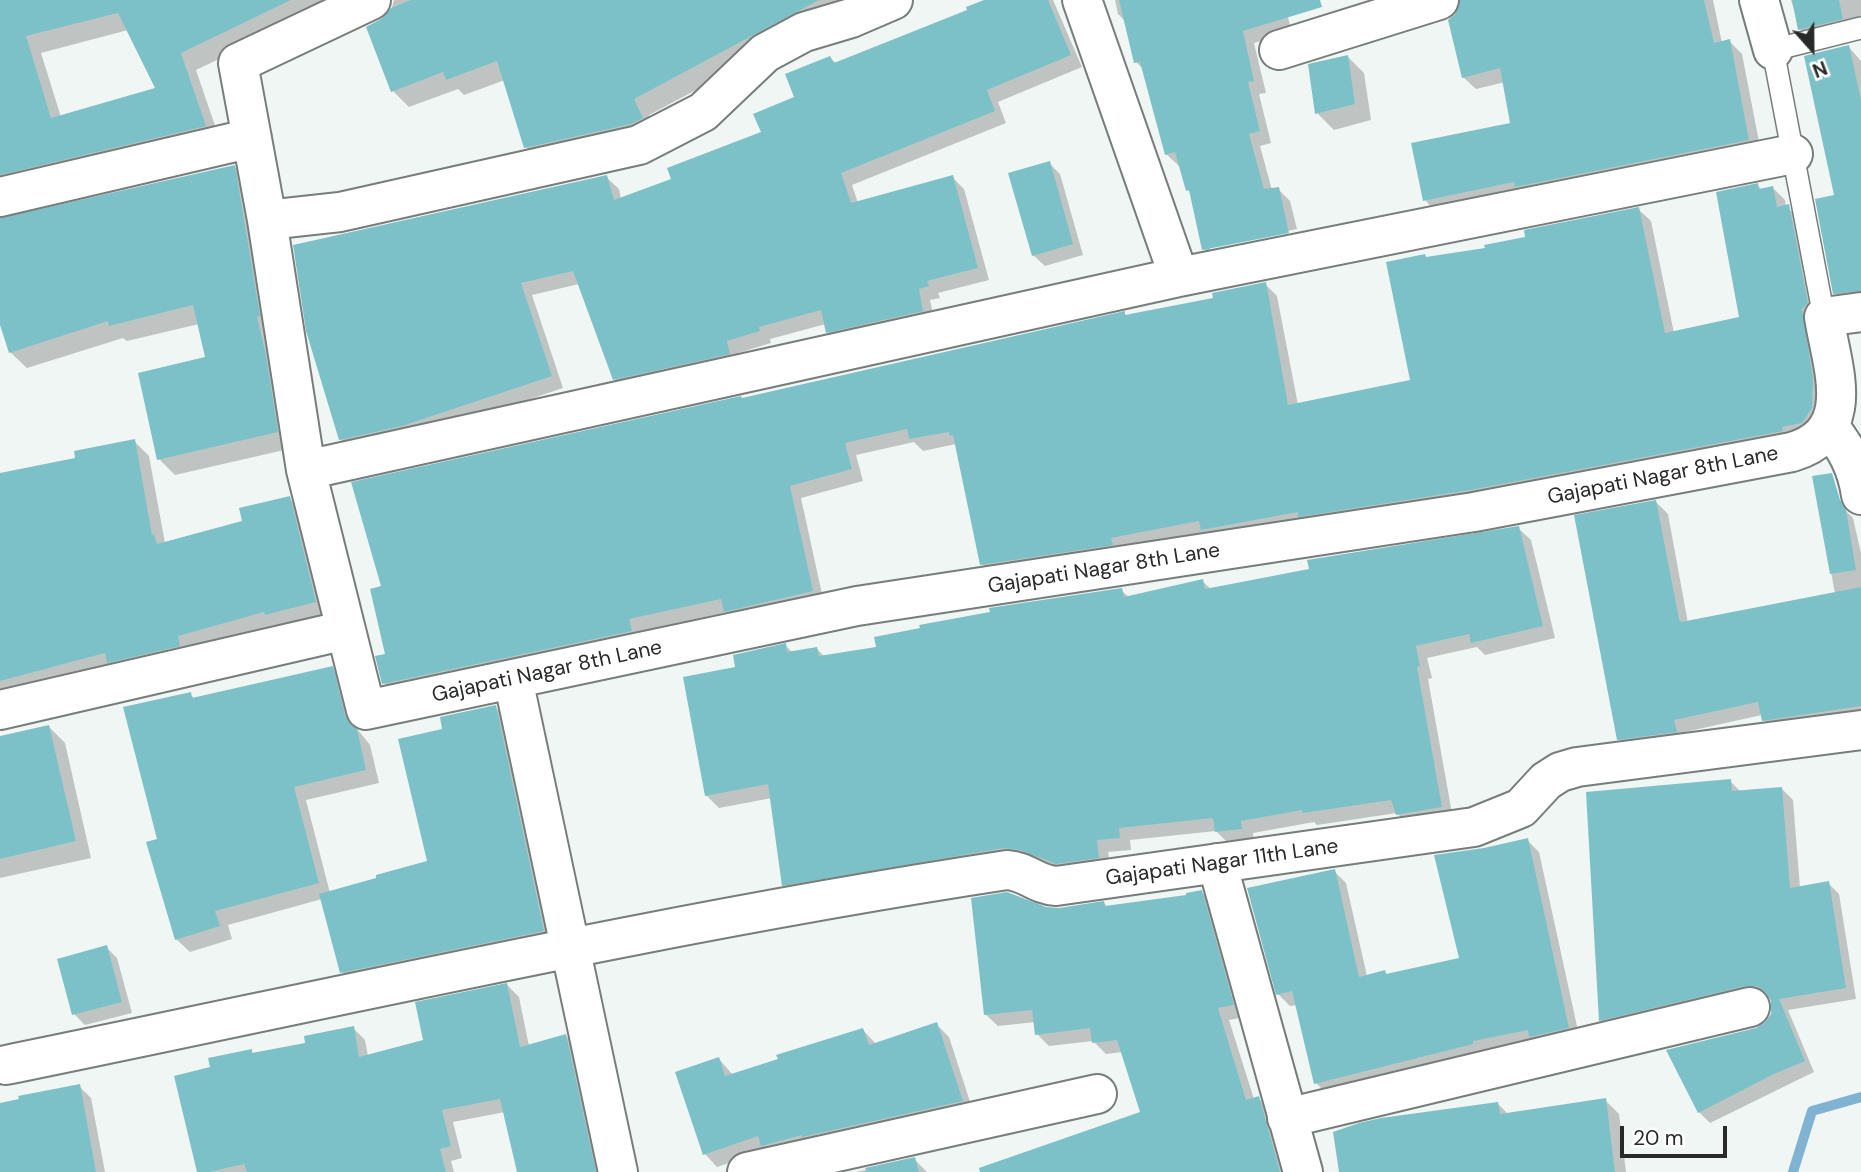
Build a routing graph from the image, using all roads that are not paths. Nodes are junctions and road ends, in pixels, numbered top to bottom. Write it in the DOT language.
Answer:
graph roads {
  1 [pos="371,0"];
  2 [pos="893,0"];
  3 [pos="1082,0"];
  4 [pos="1440,0"];
  5 [pos="1759,0"];
  6 [pos="1861,28"];
  7 [pos="1279,50"];
  8 [pos="1773,50"];
  9 [pos="252,138"];
  10 [pos="1793,154"];
  11 [pos="0,197"];
  12 [pos="267,220"];
  13 [pos="1179,277"];
  14 [pos="1861,312"];
  15 [pos="1824,317"];
  16 [pos="1831,423"];
  17 [pos="306,470"];
  18 [pos="1861,495"];
  19 [pos="346,630"];
  20 [pos="513,679"];
  21 [pos="0,710"];
  22 [pos="1861,730"];
  23 [pos="1217,863"];
  24 [pos="572,949"];
  25 [pos="1750,1007"];
  26 [pos="6,1065"];
  27 [pos="1097,1094"];
  28 [pos="1287,1118"];
  29 [pos="618,1172"];
  30 [pos="747,1172"];
  31 [pos="1303,1172"];
  1 -- 9 [label="street"];
  2 -- 12 [label="street"];
  3 -- 13 [label="street"];
  4 -- 7 [label="street"];
  5 -- 8 [label="street"];
  6 -- 8 [label="lane"];
  8 -- 10 [label="lane"];
  9 -- 11 [label="street"];
  9 -- 12 [label="street"];
  10 -- 13 [label="street"];
  10 -- 15 [label="lane"];
  12 -- 17 [label="street"];
  13 -- 17 [label="street"];
  14 -- 15 [label="street"];
  15 -- 16 [label="street"];
  16 -- 18 [label="street"];
  16 -- 20 [label="street, Gajapati Nagar 8th Lane"];
  17 -- 19 [label="street"];
  19 -- 20 [label="street, Gajapati Nagar 8th Lane"];
  19 -- 21 [label="street"];
  20 -- 24 [label="street"];
  22 -- 23 [label="street, Gajapati Nagar 11th Lane"];
  23 -- 24 [label="street, Gajapati Nagar 11th Lane"];
  23 -- 28 [label="street"];
  24 -- 26 [label="street, Gajapati Nagar 11th Lane"];
  24 -- 29 [label="street"];
  25 -- 28 [label="street"];
  27 -- 30 [label="street"];
  28 -- 31 [label="street"];
}
